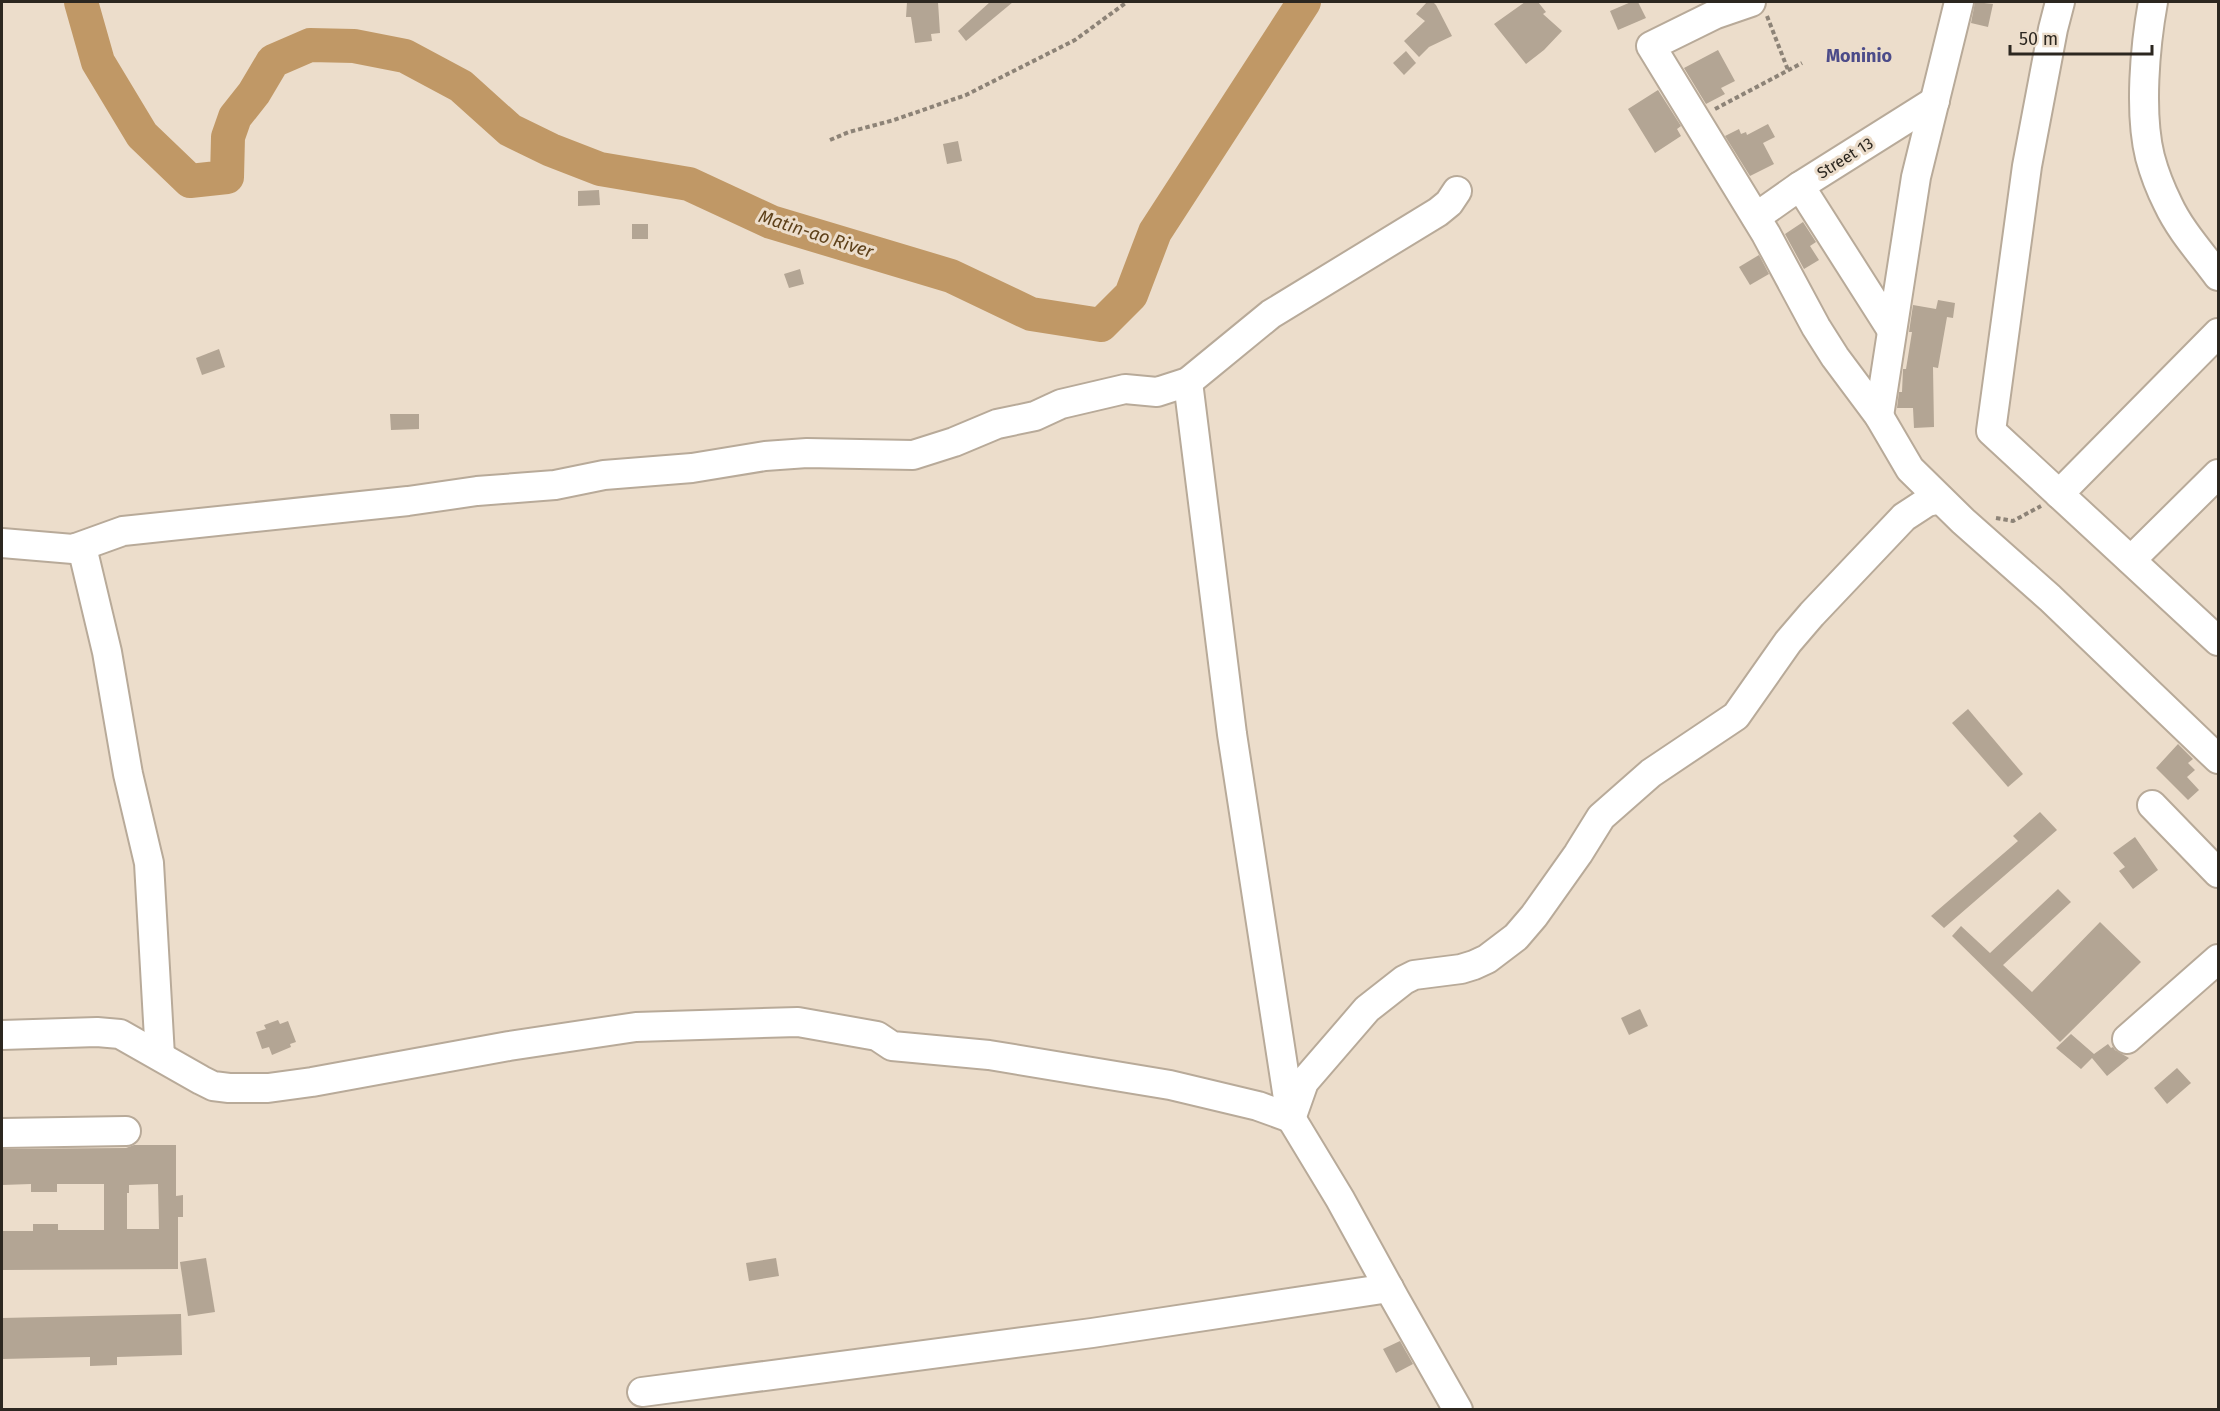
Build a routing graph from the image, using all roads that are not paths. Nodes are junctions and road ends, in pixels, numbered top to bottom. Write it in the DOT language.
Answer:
graph roads {
  1 [pos="1959,2"];
  2 [pos="2060,2"];
  3 [pos="2153,2"];
  4 [pos="1758,6"];
  5 [pos="1935,101"];
  6 [pos="1800,186"];
  7 [pos="1457,191"];
  8 [pos="1756,217"];
  9 [pos="2218,276"];
  10 [pos="1891,329"];
  11 [pos="2218,333"];
  12 [pos="1188,382"];
  13 [pos="1879,416"];
  14 [pos="2218,474"];
  15 [pos="2059,494"];
  16 [pos="1940,499"];
  17 [pos="2,543"];
  18 [pos="82,547"];
  19 [pos="2132,560"];
  20 [pos="2213,625"];
  21 [pos="2218,759"];
  22 [pos="2152,805"];
  23 [pos="2218,873"];
  24 [pos="2218,959"];
  25 [pos="2,1035"];
  26 [pos="2127,1039"];
  27 [pos="160,1056"];
  28 [pos="1291,1118"];
  29 [pos="126,1131"];
  30 [pos="2,1133"];
  31 [pos="1389,1287"];
  32 [pos="642,1392"];
  33 [pos="1458,1410"];
  1 -- 5 [label="street"];
  2 -- 15 [label="street"];
  3 -- 9 [label="street"];
  4 -- 8 [label="street"];
  5 -- 6 [label="street, Street 13"];
  5 -- 10 [label="street"];
  6 -- 8 [label="street, Street 13"];
  6 -- 10 [label="street"];
  7 -- 12 [label="street"];
  8 -- 13 [label="street"];
  10 -- 13 [label="street"];
  11 -- 15 [label="street"];
  12 -- 18 [label="street"];
  12 -- 28 [label="street"];
  13 -- 16 [label="street"];
  14 -- 19 [label="street"];
  15 -- 19 [label="street"];
  16 -- 21 [label="street"];
  16 -- 28 [label="street"];
  17 -- 18 [label="street"];
  18 -- 27 [label="street"];
  19 -- 20 [label="street"];
  22 -- 23 [label="street"];
  24 -- 26 [label="street"];
  25 -- 27 [label="street"];
  27 -- 28 [label="street"];
  28 -- 31 [label="street"];
  29 -- 30 [label="street"];
  31 -- 32 [label="street"];
  31 -- 33 [label="street"];
}
